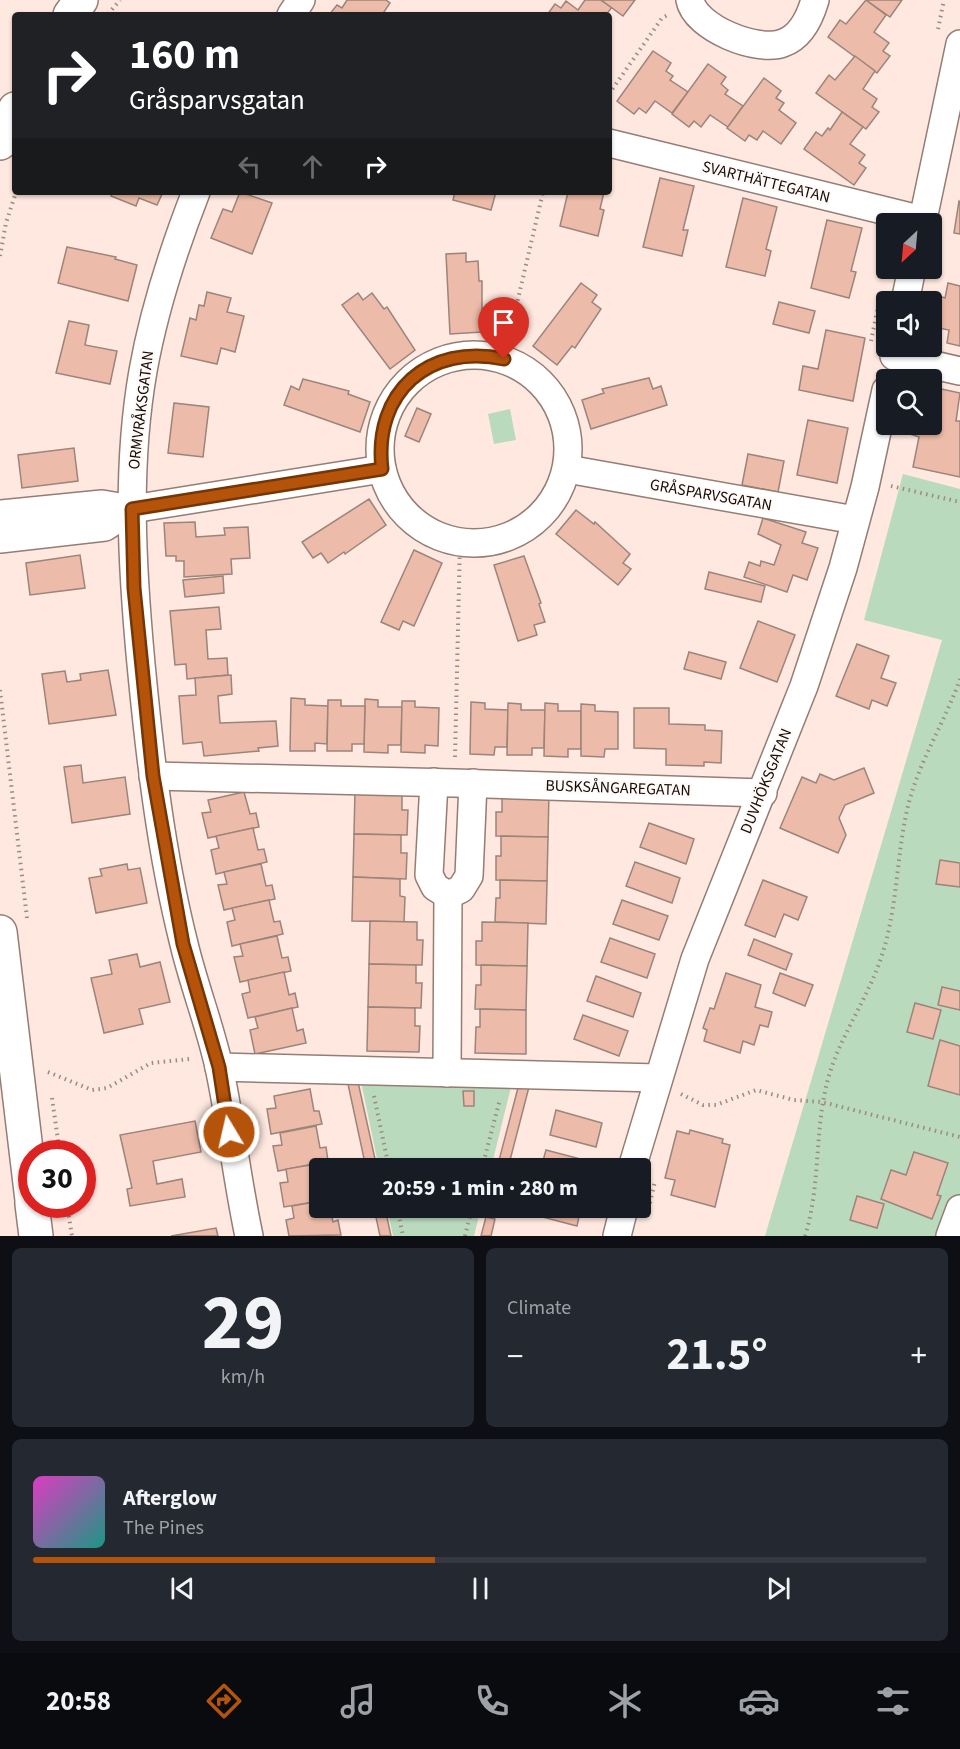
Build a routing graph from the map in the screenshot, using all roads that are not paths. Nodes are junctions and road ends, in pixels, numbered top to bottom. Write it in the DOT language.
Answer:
graph roads {
  1 [pos="815,0"];
  2 [pos="690,1"];
  3 [pos="960,44"];
  4 [pos="12,116"];
  5 [pos="0,143"];
  6 [pos="612,144"];
  7 [pos="195,195"];
  8 [pos="886,213"];
  9 [pos="924,213"];
  10 [pos="887,358"];
  11 [pos="960,371"];
  12 [pos="876,432"];
  13 [pos="382,469"];
  14 [pos="567,469"];
  15 [pos="132,509"];
  16 [pos="0,514"];
  17 [pos="855,520"];
  18 [pos="0,539"];
  19 [pos="153,776"];
  20 [pos="454,783"];
  21 [pos="763,793"];
  22 [pos="448,895"];
  23 [pos="0,932"];
  24 [pos="219,1067"];
  25 [pos="447,1073"];
  26 [pos="658,1078"];
  27 [pos="25,1140"];
  28 [pos="635,1158"];
  29 [pos="960,1209"];
  30 [pos="34,1218"];
  31 [pos="622,1218"];
  32 [pos="36,1236"];
  33 [pos="249,1236"];
  34 [pos="617,1236"];
  35 [pos="950,1236"];
  1 -- 2 [label="street"];
  3 -- 9 [label="street"];
  4 -- 5 [label="street"];
  6 -- 8 [label="street, SVARTHÄTTEGATAN"];
  7 -- 15 [label="street, ORMVRÅKSGATAN"];
  10 -- 11 [label="street"];
  12 -- 17 [label="street, DUVHÖKSGATAN"];
  13 -- 14 [label="street"];
  13 -- 14 [label="street"];
  13 -- 15 [label="street"];
  14 -- 17 [label="street, GRÅSPARVSGATAN"];
  15 -- 16 [label="street"];
  15 -- 18 [label="street"];
  15 -- 19 [label="street, ORMVRÅKSGATAN"];
  17 -- 21 [label="street, DUVHÖKSGATAN"];
  19 -- 20 [label="street, BUSKSÅNGAREGATAN"];
  19 -- 24 [label="street, ORMVRÅKSGATAN"];
  20 -- 21 [label="street, BUSKSÅNGAREGATAN"];
  20 -- 22 [label="street"];
  20 -- 22 [label="street"];
  21 -- 26 [label="street, DUVHÖKSGATAN"];
  22 -- 25 [label="street"];
  23 -- 27 [label="street"];
  24 -- 25 [label="street"];
  24 -- 33 [label="street, ORMVRÅKSGATAN"];
  25 -- 26 [label="street"];
  26 -- 28 [label="street, DUVHÖKSGATAN"];
  29 -- 35 [label="street"];
  30 -- 32 [label="street"];
  31 -- 34 [label="street"];
}
